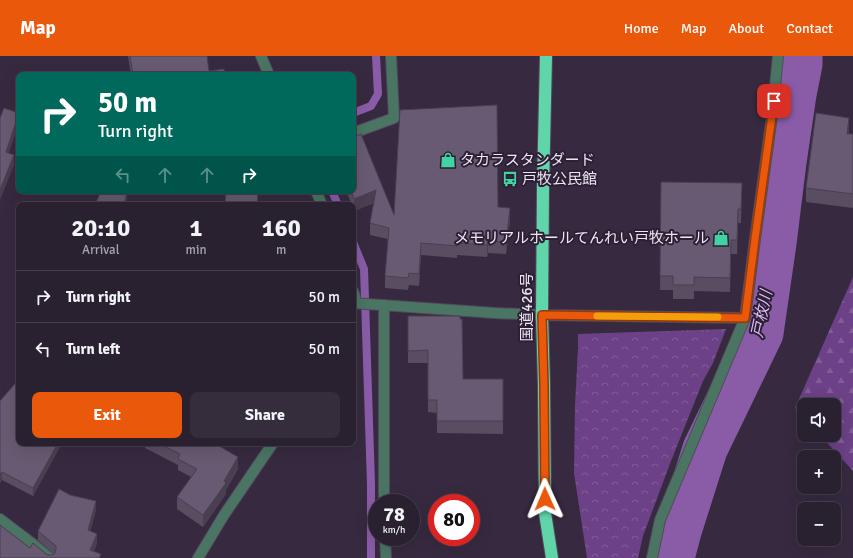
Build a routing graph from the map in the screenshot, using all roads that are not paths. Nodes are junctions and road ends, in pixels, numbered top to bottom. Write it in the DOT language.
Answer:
graph roads {
  1 [pos="261,56"];
  2 [pos="391,56"];
  3 [pos="546,56"];
  4 [pos="778,56"];
  5 [pos="268,72"];
  6 [pos="356,133"];
  7 [pos="356,302"];
  8 [pos="384,305"];
  9 [pos="542,315"];
  10 [pos="745,318"];
  11 [pos="271,446"];
  12 [pos="384,494"];
  13 [pos="0,519"];
  14 [pos="385,546"];
  15 [pos="50,558"];
  16 [pos="198,558"];
  17 [pos="386,558"];
  18 [pos="552,558"];
  19 [pos="652,558"];
  1 -- 5 [label="street"];
  2 -- 6 [label="street"];
  3 -- 9 [label="highway, 国道426号"];
  4 -- 10 [label="street"];
  7 -- 8 [label="street"];
  8 -- 9 [label="street"];
  8 -- 12 [label="street"];
  9 -- 10 [label="street"];
  9 -- 18 [label="highway, 国道426号"];
  10 -- 19 [label="street"];
  11 -- 16 [label="street"];
  13 -- 15 [label="street"];
  14 -- 17 [label="street"];
}
